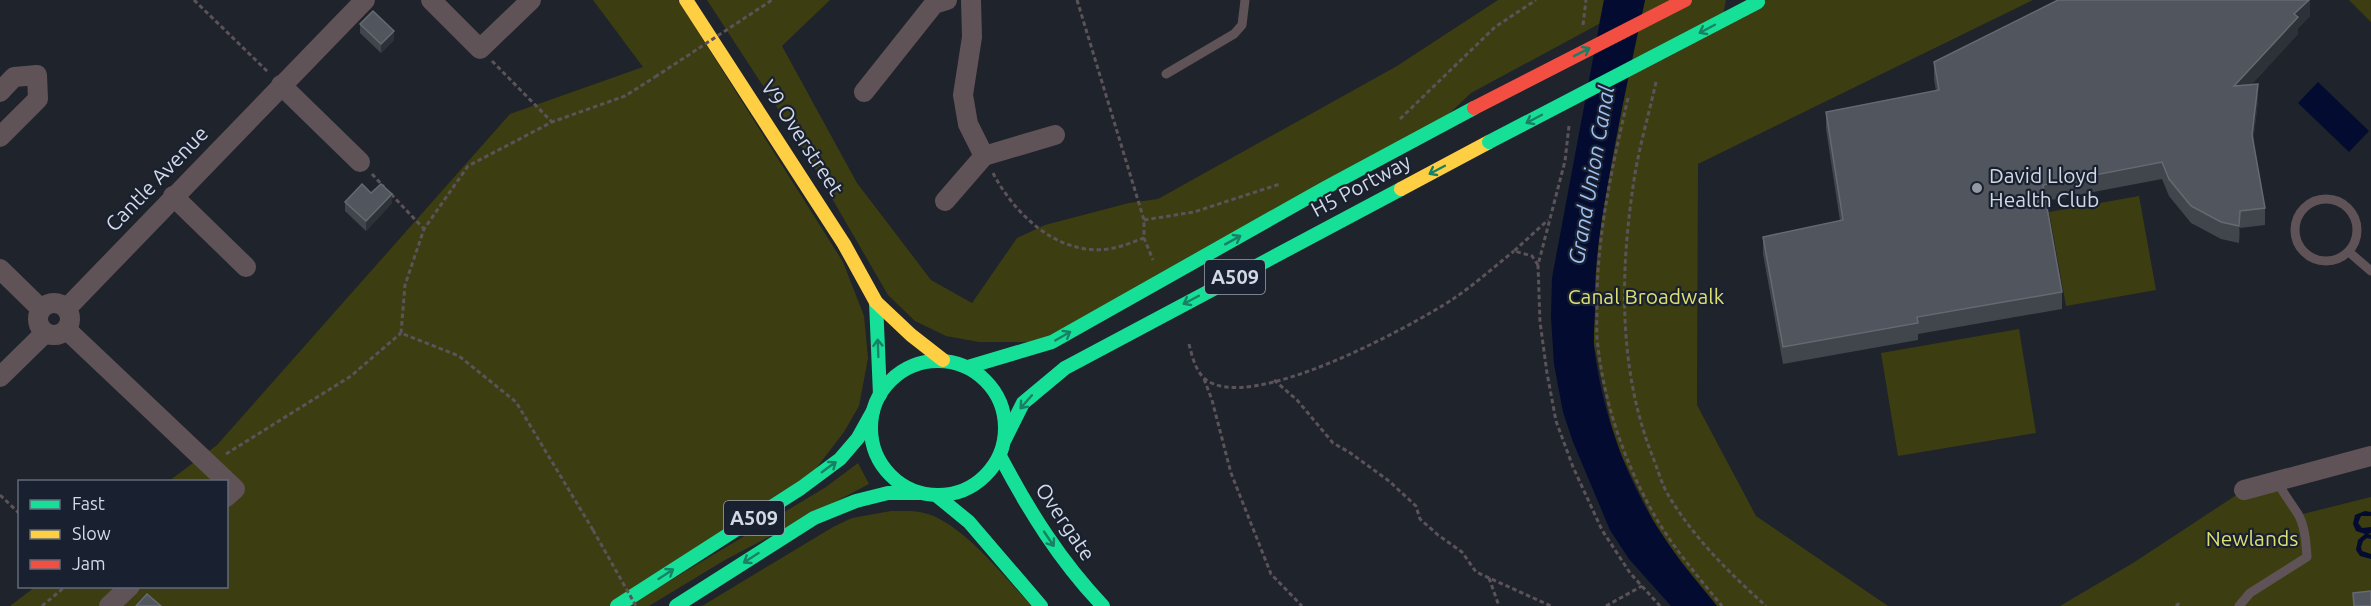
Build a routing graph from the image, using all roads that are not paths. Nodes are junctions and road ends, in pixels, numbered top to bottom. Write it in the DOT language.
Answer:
graph roads {
  1 [pos="365,0"];
  2 [pos="431,0"];
  3 [pos="531,0"];
  4 [pos="686,0"];
  5 [pos="947,0"];
  6 [pos="971,0"];
  7 [pos="1245,0"];
  8 [pos="1685,0"];
  9 [pos="1760,1"];
  10 [pos="1166,74"];
  11 [pos="281,85"];
  12 [pos="0,92"];
  13 [pos="864,92"];
  14 [pos="1055,135"];
  15 [pos="0,137"];
  16 [pos="984,156"];
  17 [pos="360,162"];
  18 [pos="173,196"];
  19 [pos="945,201"];
  20 [pos="2349,252"];
  21 [pos="246,267"];
  22 [pos="0,269"];
  23 [pos="2371,271"];
  24 [pos="876,302"];
  25 [pos="67,308"];
  26 [pos="41,309"];
  27 [pos="67,330"];
  28 [pos="45,333"];
  29 [pos="943,360"];
  30 [pos="968,367"];
  31 [pos="0,377"];
  32 [pos="880,394"];
  33 [pos="873,411"];
  34 [pos="1005,439"];
  35 [pos="1000,456"];
  36 [pos="2371,456"];
  37 [pos="226,480"];
  38 [pos="2277,481"];
  39 [pos="228,482"];
  40 [pos="2244,490"];
  41 [pos="919,492"];
  42 [pos="228,495"];
  43 [pos="936,495"];
  44 [pos="128,588"];
  45 [pos="109,606"];
  46 [pos="617,606"];
  47 [pos="676,606"];
  48 [pos="1041,606"];
  49 [pos="1103,606"];
  50 [pos="2240,606"];
  1 -- 11 [label="street, Cantle Avenue"];
  2 -- 3 [label="street"];
  4 -- 24 [label="main road, V9 Overstreet"];
  5 -- 13 [label="street"];
  6 -- 16 [label="street"];
  7 -- 10 [label="lane"];
  30 -- 8 [label="main road, H5 Portway / A509, one-way, bridge"];
  9 -- 34 [label="main road, H5 Portway / A509, one-way, bridge"];
  11 -- 17 [label="street"];
  11 -- 18 [label="street, Cantle Avenue"];
  12 -- 15 [label="street"];
  14 -- 16 [label="street"];
  16 -- 19 [label="street"];
  18 -- 21 [label="street"];
  18 -- 25 [label="street, Cantle Avenue"];
  20 -- 20 [label="lane"];
  20 -- 23 [label="lane"];
  22 -- 26 [label="street"];
  24 -- 29 [label="main road, V9 Overstreet"];
  32 -- 24 [label="main road, V9 Overstreet, one-way"];
  25 -- 26 [label="street"];
  25 -- 27 [label="street"];
  26 -- 28 [label="street"];
  27 -- 28 [label="street"];
  27 -- 37 [label="street"];
  28 -- 31 [label="street"];
  29 -- 30 [label="main road, A509"];
  29 -- 32 [label="main road, A509"];
  30 -- 34 [label="main road, A509"];
  32 -- 33 [label="main road, A509"];
  33 -- 41 [label="main road, A509"];
  46 -- 33 [label="main road, A509, one-way"];
  34 -- 35 [label="main road, A509"];
  35 -- 43 [label="main road, A509"];
  35 -- 49 [label="main road, Overgate, one-way"];
  36 -- 38 [label="street"];
  38 -- 40 [label="street"];
  38 -- 50 [label="lane"];
  39 -- 42 [label="street"];
  41 -- 43 [label="main road, A509"];
  41 -- 47 [label="main road, A509, one-way"];
  43 -- 48 [label="main road"];
  44 -- 45 [label="street"];
}
